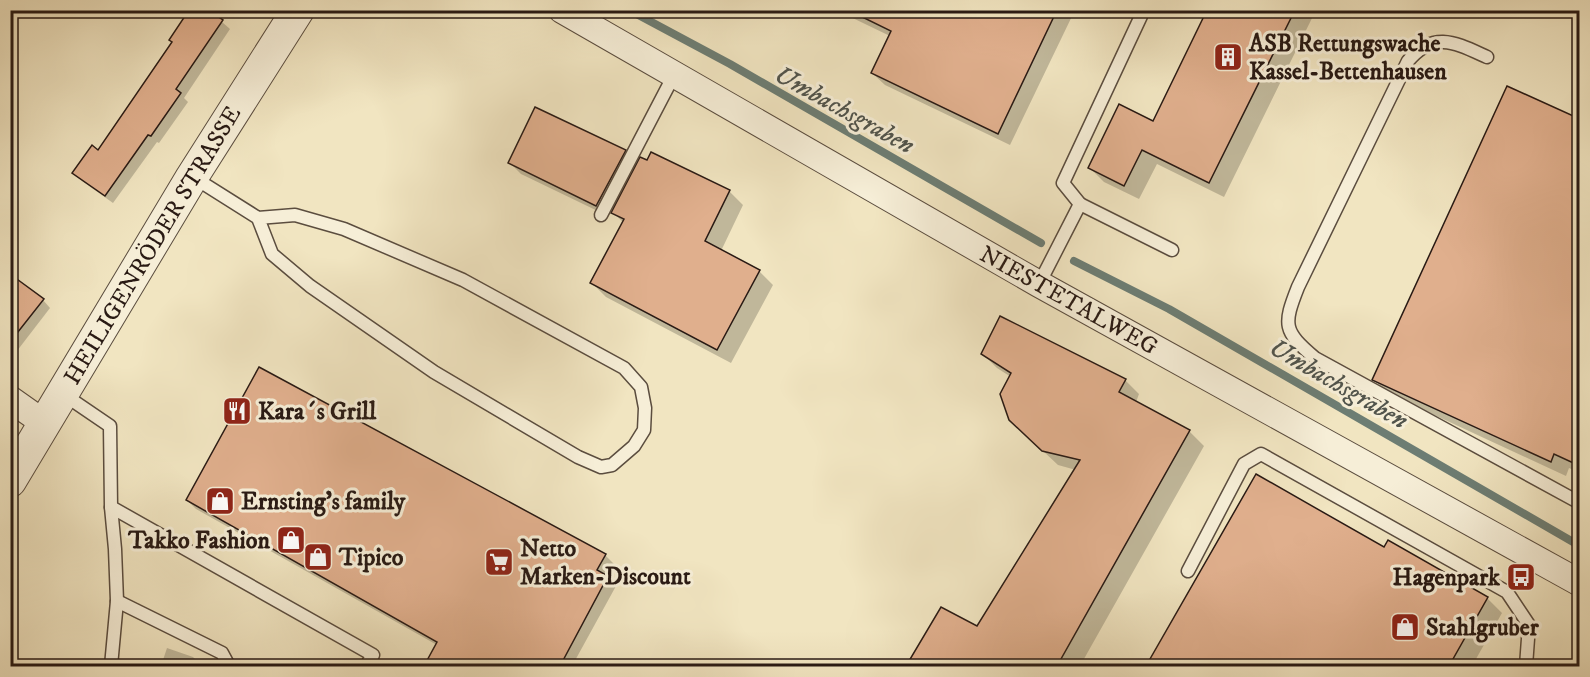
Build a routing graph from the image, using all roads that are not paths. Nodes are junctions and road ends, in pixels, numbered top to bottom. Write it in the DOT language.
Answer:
graph roads {
  1 [pos="298,10"];
  2 [pos="562,10"];
  3 [pos="1141,16"];
  4 [pos="1487,57"];
  5 [pos="674,75"];
  6 [pos="192,177"];
  7 [pos="1080,204"];
  8 [pos="602,215"];
  9 [pos="258,218"];
  10 [pos="1172,250"];
  11 [pos="1039,284"];
  12 [pos="62,393"];
  13 [pos="10,399"];
  14 [pos="44,423"];
  15 [pos="10,481"];
  16 [pos="1580,503"];
  17 [pos="111,507"];
  18 [pos="1188,571"];
  19 [pos="1580,583"];
  20 [pos="117,601"];
  21 [pos="111,666"];
  22 [pos="229,666"];
  23 [pos="366,666"];
  24 [pos="1526,666"];
  1 -- 6 [label="street, HEILIGENRÖDER STRASSE"];
  2 -- 5 [label="street, NIESTETALWEG"];
  3 -- 7 [label="lane"];
  4 -- 16 [label="lane"];
  5 -- 8 [label="lane"];
  5 -- 11 [label="street, NIESTETALWEG"];
  6 -- 9 [label="lane"];
  6 -- 12 [label="street, HEILIGENRÖDER STRASSE"];
  7 -- 10 [label="lane"];
  7 -- 11 [label="lane"];
  9 -- 9 [label="lane"];
  11 -- 19 [label="street, NIESTETALWEG"];
  12 -- 14 [label="street, HEILIGENRÖDER STRASSE"];
  12 -- 17 [label="lane"];
  13 -- 14 [label="street"];
  14 -- 15 [label="street, HEILIGENRÖDER STRASSE"];
  17 -- 20 [label="lane"];
  17 -- 23 [label="lane"];
  18 -- 24 [label="lane"];
  20 -- 21 [label="lane"];
  20 -- 22 [label="lane"];
}
